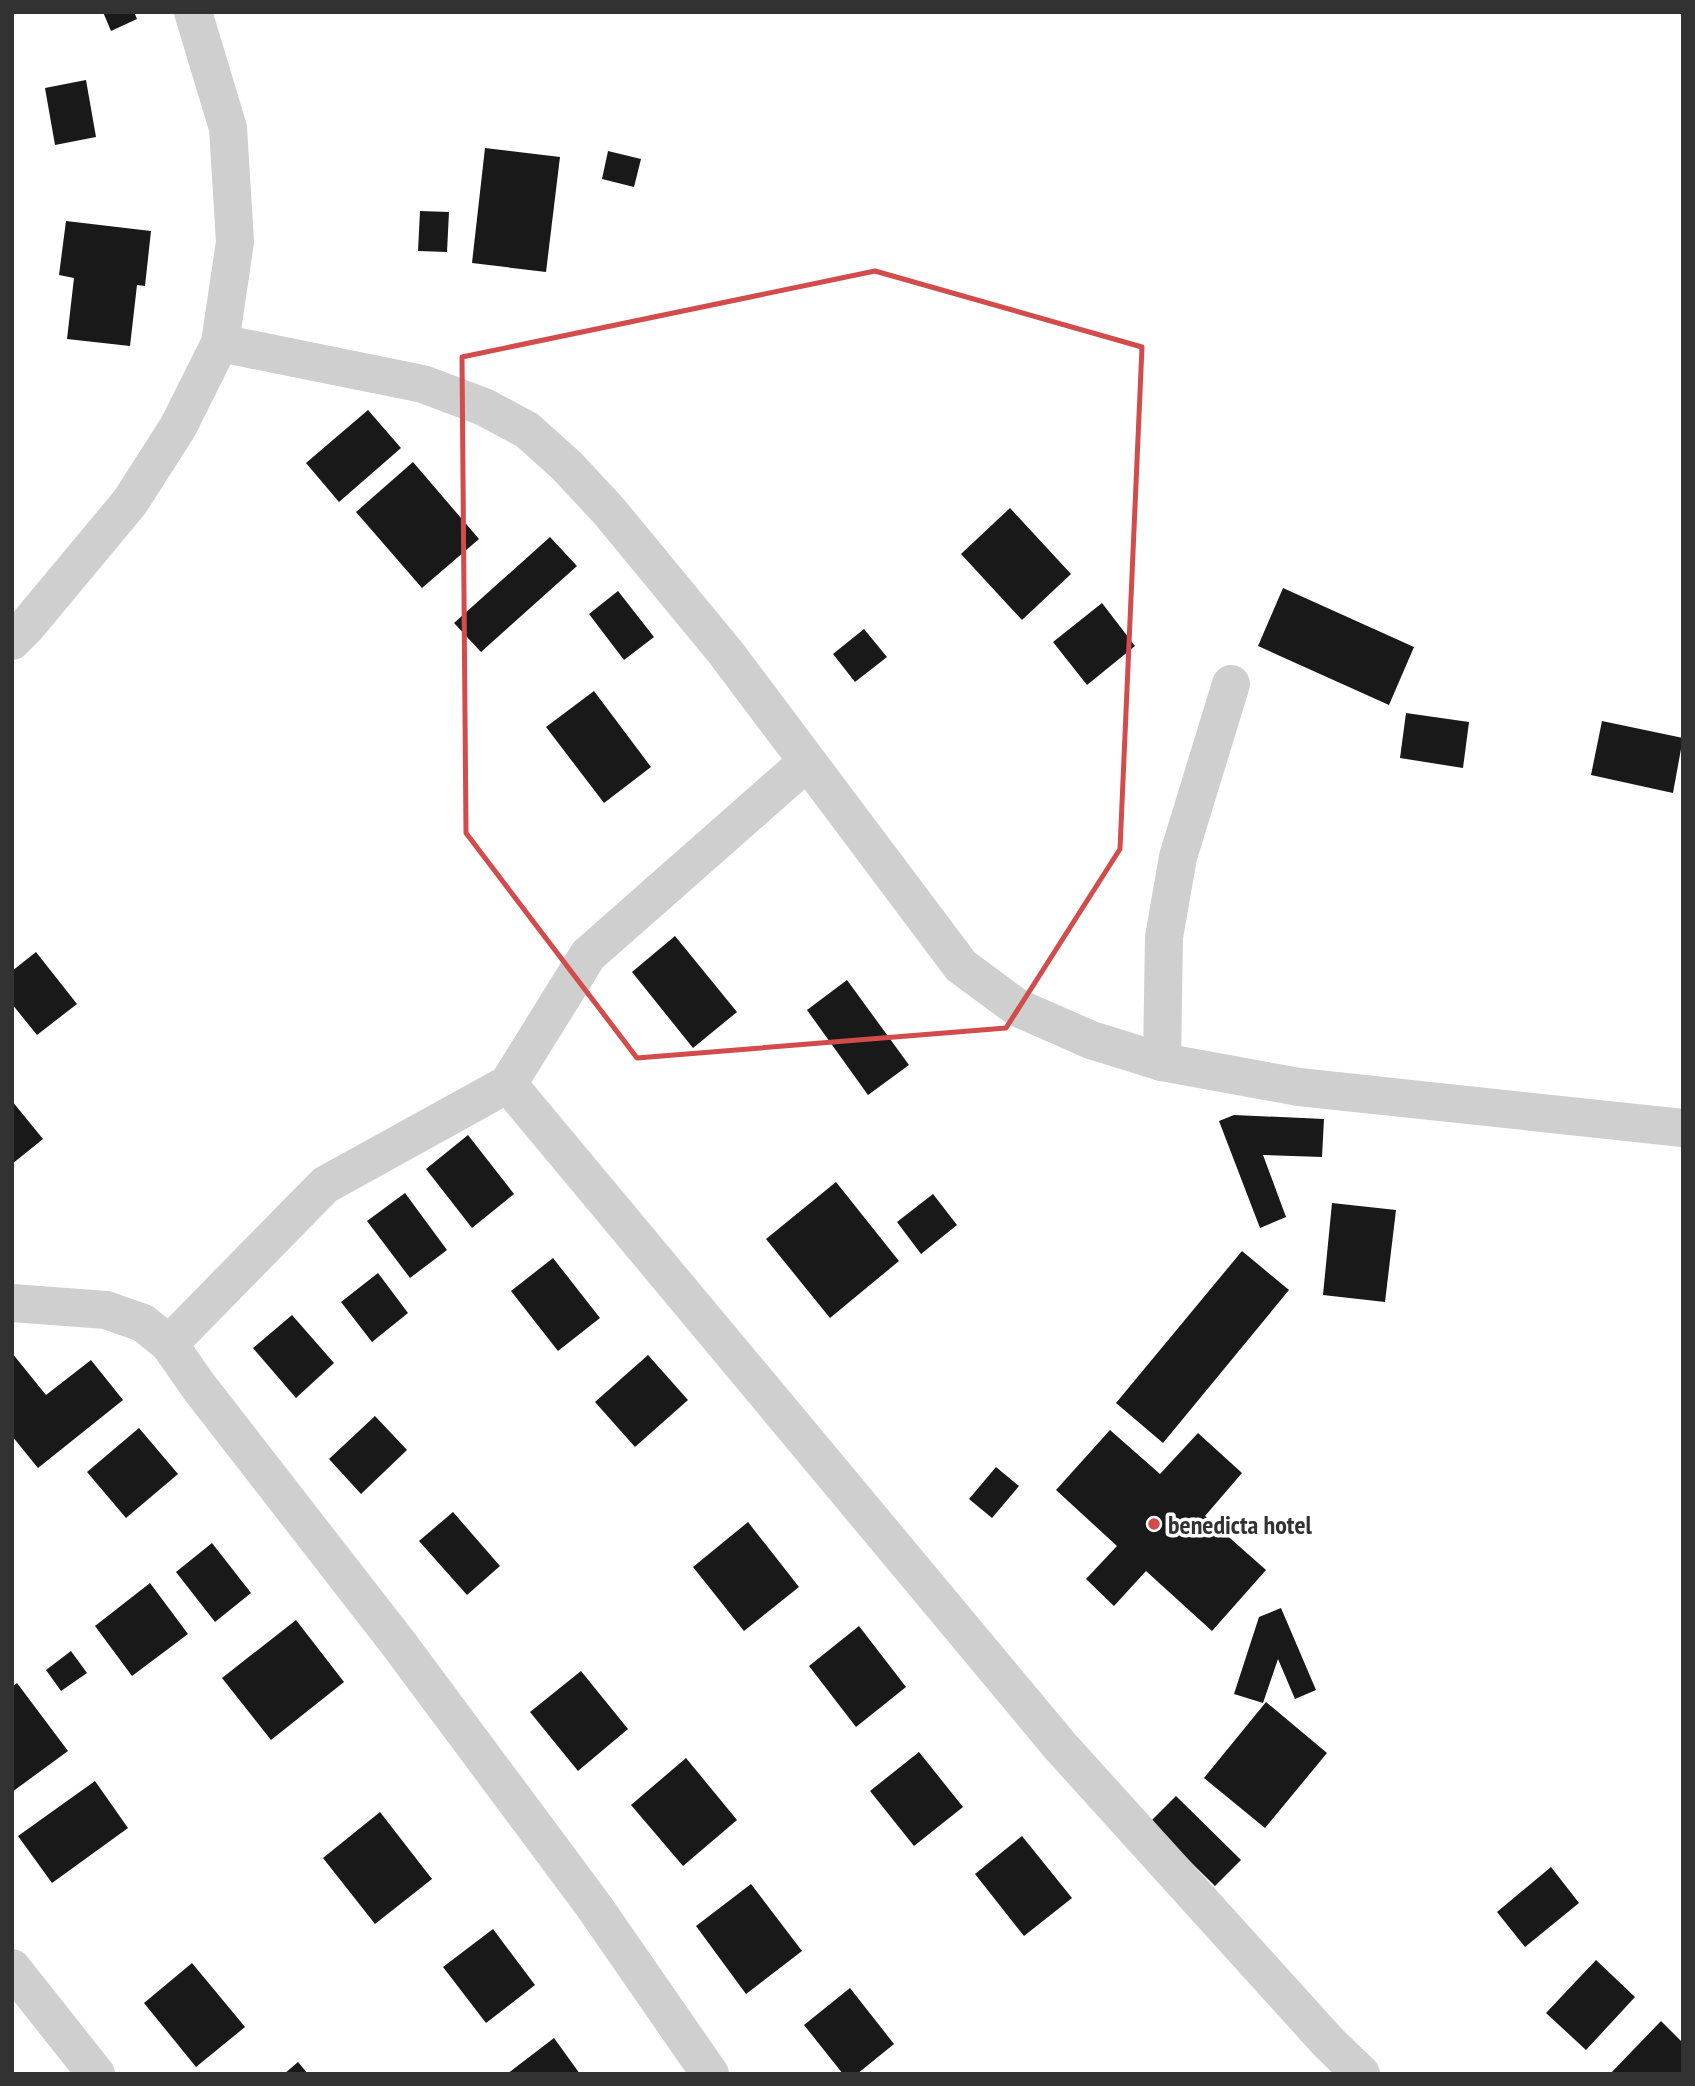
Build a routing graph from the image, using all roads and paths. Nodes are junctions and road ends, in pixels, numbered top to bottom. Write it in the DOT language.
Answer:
graph roads {
  1 [pos="193,12"];
  2 [pos="220,342"];
  3 [pos="12,641"];
  4 [pos="1231,684"];
  5 [pos="807,762"];
  6 [pos="1162,1062"];
  7 [pos="508,1084"];
  8 [pos="1683,1128"];
  9 [pos="12,1303"];
  10 [pos="169,1344"];
  11 [pos="12,1968"];
  12 [pos="96,2074"];
  13 [pos="710,2074"];
  14 [pos="1361,2074"];
  1 -- 2 [label="street"];
  2 -- 3 [label="street"];
  2 -- 5 [label="street"];
  4 -- 6 [label="street"];
  5 -- 6 [label="street"];
  5 -- 7 [label="street"];
  6 -- 8 [label="street"];
  7 -- 10 [label="street"];
  7 -- 14 [label="street"];
  9 -- 10 [label="street"];
  10 -- 13 [label="street"];
  11 -- 12 [label="street"];
}
